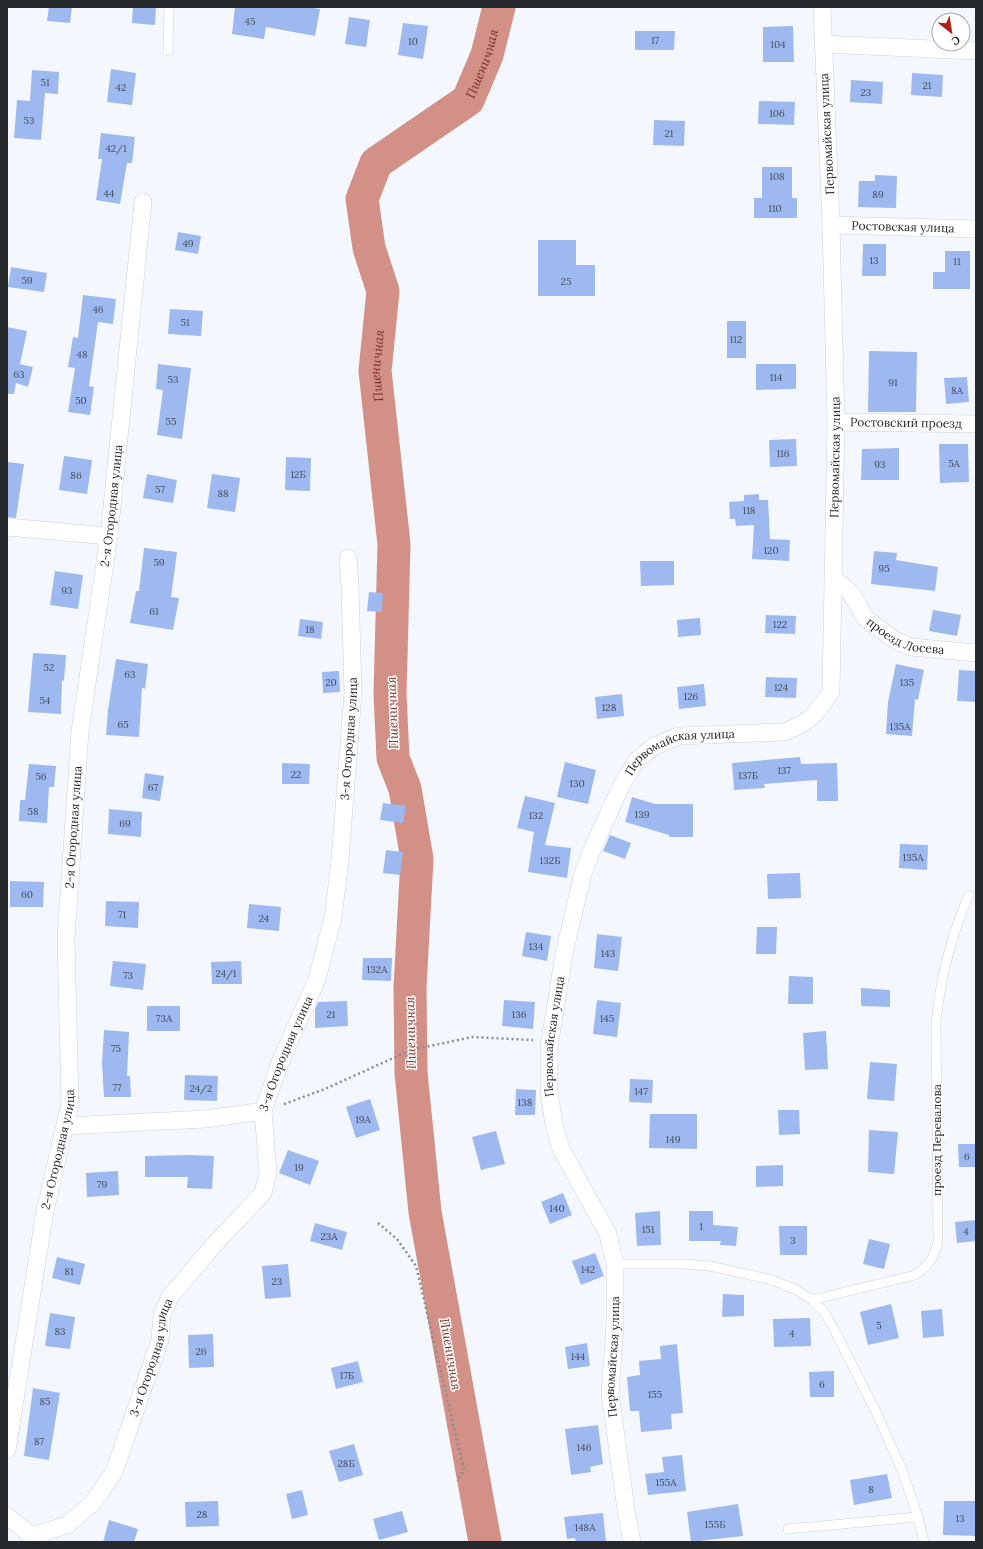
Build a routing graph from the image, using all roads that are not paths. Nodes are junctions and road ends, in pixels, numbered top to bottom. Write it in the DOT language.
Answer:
graph roads {
  1 [pos="169,7"];
  2 [pos="822,7"];
  3 [pos="823,44"];
  4 [pos="168,51"];
  5 [pos="976,51"];
  6 [pos="143,202"];
  7 [pos="831,225"];
  8 [pos="976,229"];
  9 [pos="836,422"];
  10 [pos="976,424"];
  11 [pos="7,527"];
  12 [pos="109,536"];
  13 [pos="348,558"];
  14 [pos="833,578"];
  15 [pos="976,653"];
  16 [pos="969,895"];
  17 [pos="263,1111"];
  18 [pos="65,1126"];
  19 [pos="615,1264"];
  20 [pos="812,1300"];
  21 [pos="7,1450"];
  22 [pos="7,1516"];
  23 [pos="918,1517"];
  24 [pos="788,1529"];
  25 [pos="36,1539"];
  26 [pos="632,1542"];
  27 [pos="924,1542"];
  1 -- 4 [label="lane"];
  2 -- 3 [label="street, Первомайская улица"];
  3 -- 5 [label="street"];
  3 -- 7 [label="street, Первомайская улица"];
  6 -- 12 [label="street, 2-я Огородная улица"];
  7 -- 8 [label="street, Ростовская улица"];
  7 -- 9 [label="street, Первомайская улица"];
  9 -- 10 [label="street, Ростовский проезд"];
  9 -- 14 [label="street, Первомайская улица"];
  11 -- 12 [label="street"];
  12 -- 18 [label="street, 2-я Огородная улица"];
  13 -- 17 [label="street, 3-я Огородная улица"];
  14 -- 15 [label="street, проезд Лосева"];
  14 -- 19 [label="street, Первомайская улица"];
  16 -- 20 [label="lane, проезд Перевалова"];
  17 -- 18 [label="street"];
  17 -- 25 [label="street, 3-я Огородная улица"];
  18 -- 21 [label="street, 2-я Огородная улица"];
  19 -- 20 [label="lane"];
  19 -- 26 [label="street, Первомайская улица"];
  20 -- 23 [label="lane"];
  22 -- 25 [label="street"];
  23 -- 24 [label="lane"];
  23 -- 27 [label="lane"];
}
